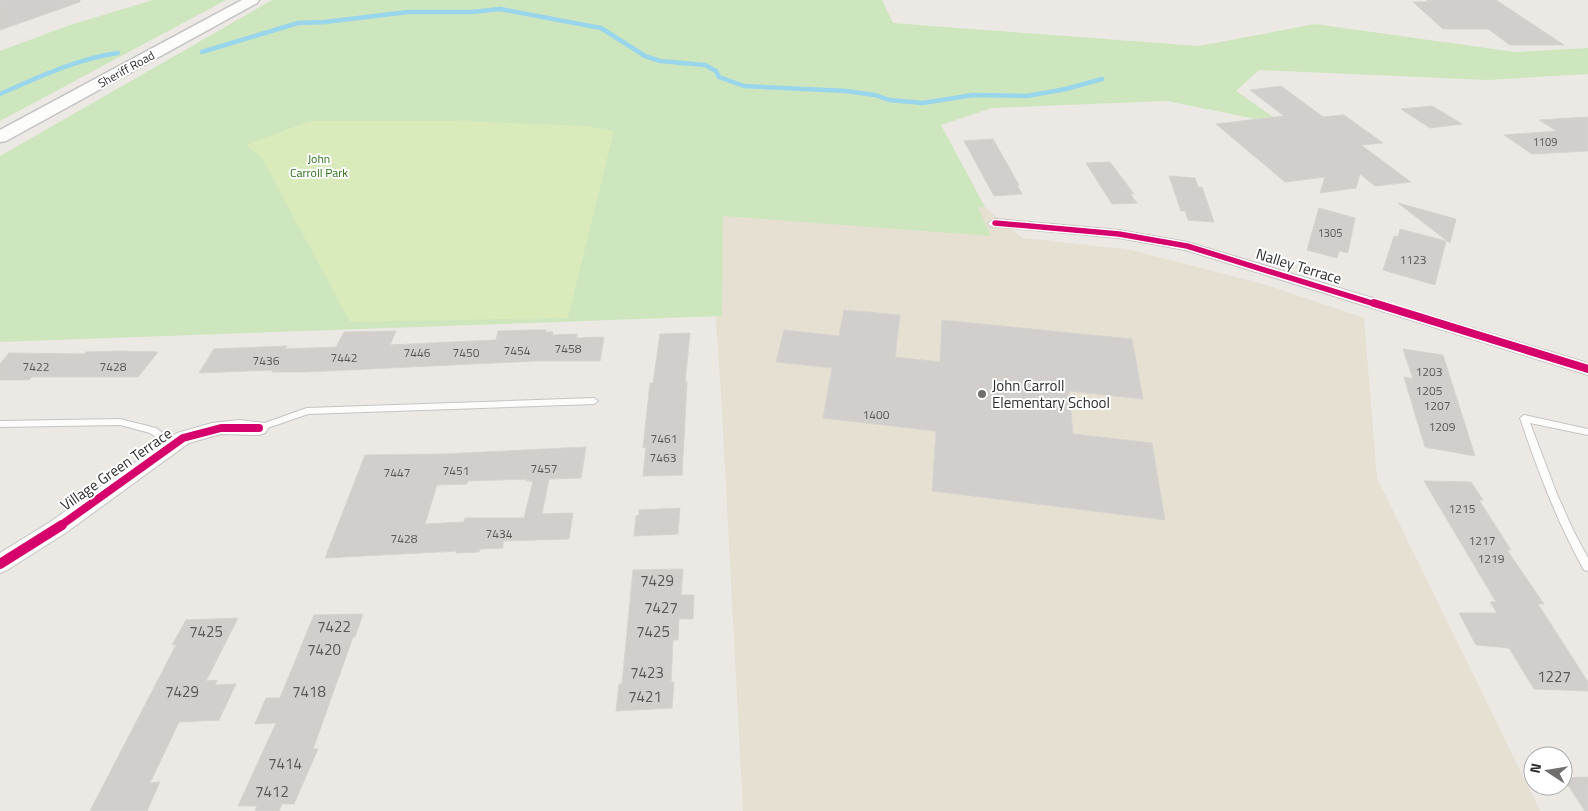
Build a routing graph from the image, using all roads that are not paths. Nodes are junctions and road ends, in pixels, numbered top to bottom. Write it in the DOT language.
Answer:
graph roads {
  1 [pos="252,0"];
  2 [pos="0,137"];
  3 [pos="995,222"];
  4 [pos="1588,369"];
  5 [pos="594,401"];
  6 [pos="0,424"];
  7 [pos="259,428"];
  8 [pos="1588,432"];
  9 [pos="173,445"];
  10 [pos="0,564"];
  11 [pos="1588,567"];
  1 -- 2 [label="main road, Sheriff Road"];
  3 -- 4 [label="street, Nalley Terrace"];
  5 -- 7 [label="lane"];
  6 -- 9 [label="lane"];
  7 -- 9 [label="street, Village Green Terrace"];
  8 -- 11 [label="lane"];
  9 -- 10 [label="street, Village Green Terrace"];
}
